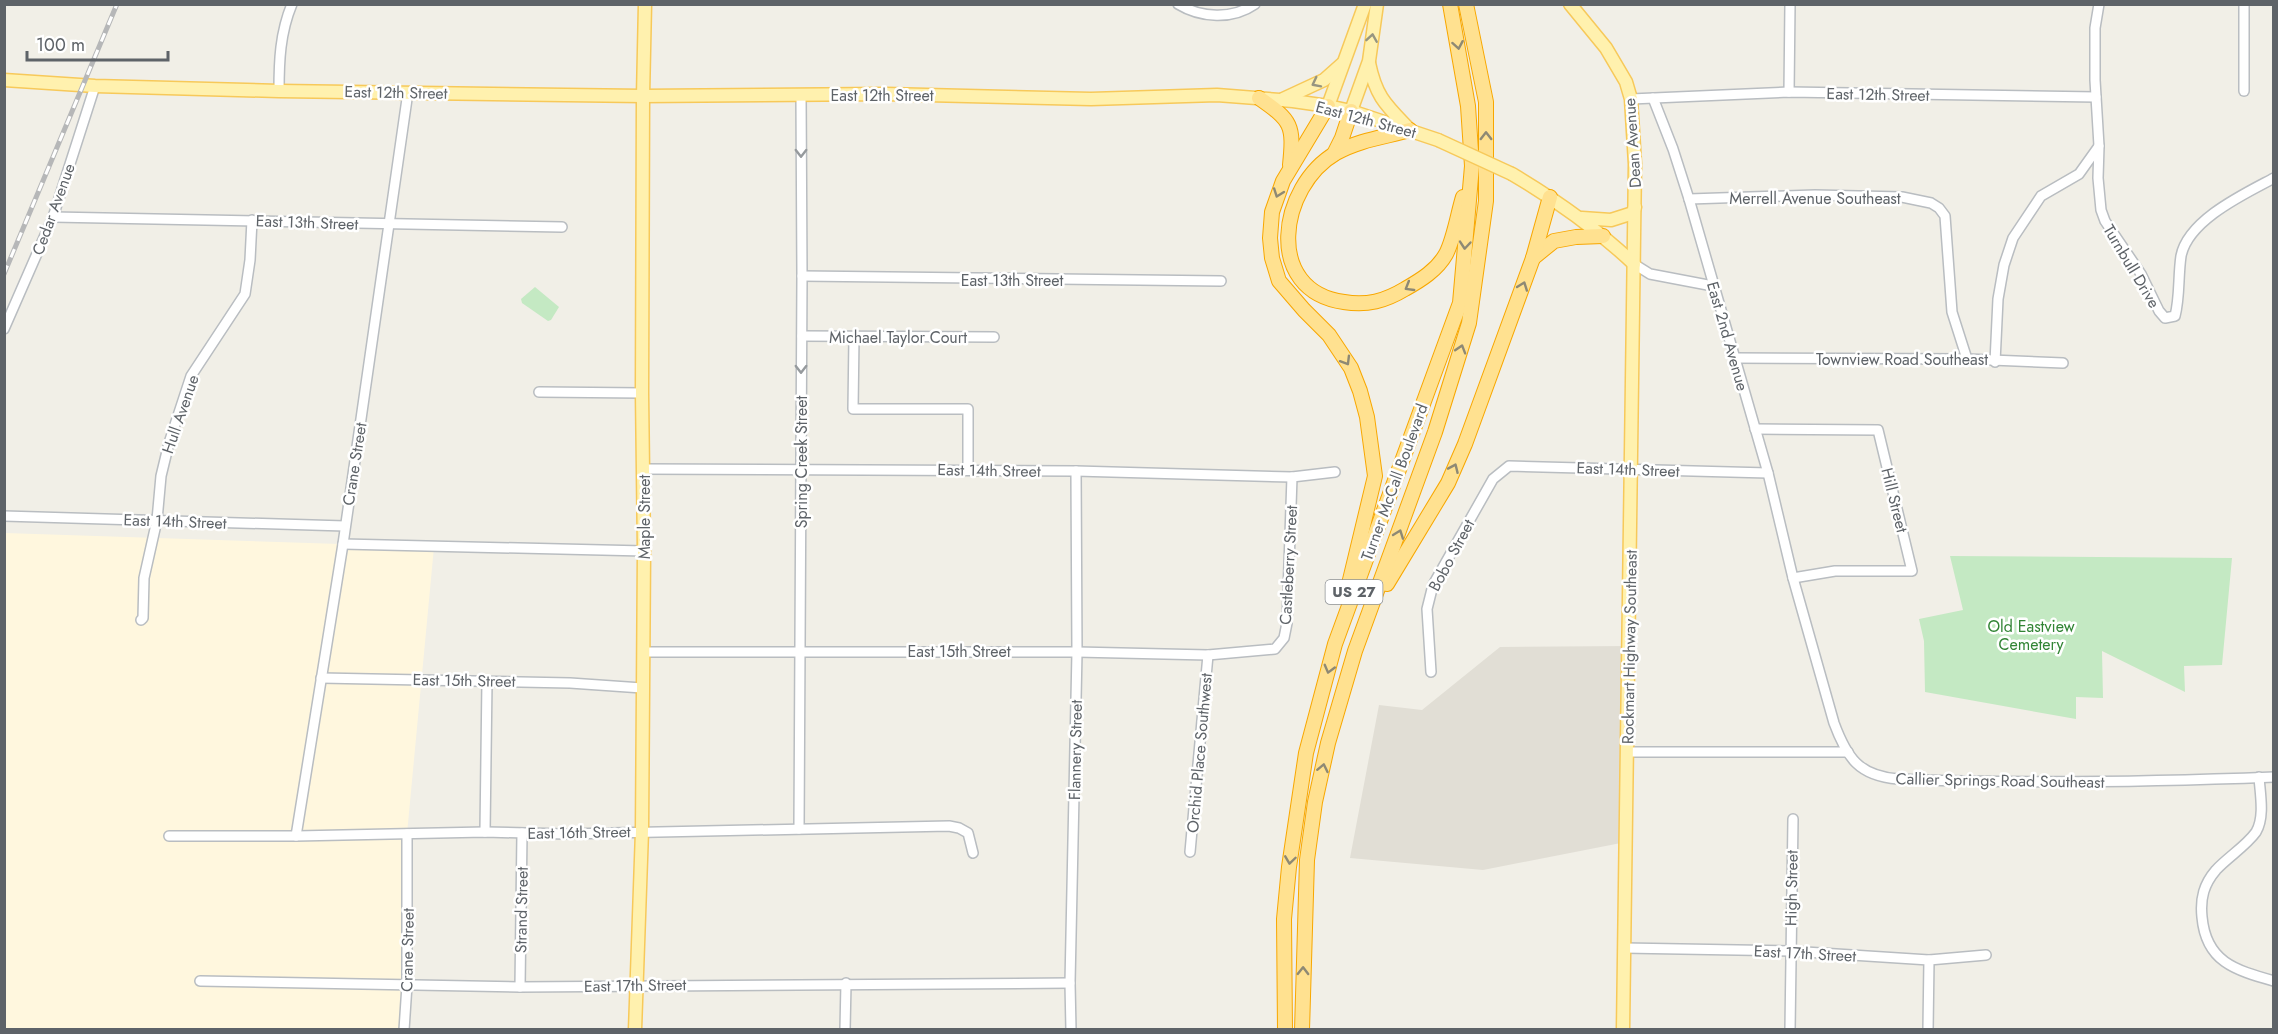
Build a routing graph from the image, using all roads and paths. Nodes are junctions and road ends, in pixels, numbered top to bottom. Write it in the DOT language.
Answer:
graph roads {
  1 [pos="292,4"];
  2 [pos="645,4"];
  3 [pos="1178,4"];
  4 [pos="1255,4"];
  5 [pos="1365,4"];
  6 [pos="1377,4"];
  7 [pos="1450,4"];
  8 [pos="1466,4"];
  9 [pos="1570,4"];
  10 [pos="1790,4"];
  11 [pos="2099,4"];
  12 [pos="2244,4"];
  13 [pos="1345,61"];
  14 [pos="1369,61"];
  15 [pos="4,80"];
  16 [pos="95,86"];
  17 [pos="2244,91"];
  18 [pos="279,92"];
  19 [pos="408,92"];
  20 [pos="1789,92"];
  21 [pos="801,95"];
  22 [pos="643,96"];
  23 [pos="2096,97"];
  24 [pos="1259,98"];
  25 [pos="1653,98"];
  26 [pos="1631,99"];
  27 [pos="1283,100"];
  28 [pos="1328,106"];
  29 [pos="1351,111"];
  30 [pos="1410,130"];
  31 [pos="2099,146"];
  32 [pos="1334,154"];
  33 [pos="1472,166"];
  34 [pos="1290,169"];
  35 [pos="2274,178"];
  36 [pos="1550,197"];
  37 [pos="1689,199"];
  38 [pos="1635,207"];
  39 [pos="53,217"];
  40 [pos="1577,217"];
  41 [pos="252,220"];
  42 [pos="390,225"];
  43 [pos="562,227"];
  44 [pos="1603,236"];
  45 [pos="1533,258"];
  46 [pos="1634,264"];
  47 [pos="802,276"];
  48 [pos="1221,281"];
  49 [pos="1713,286"];
  50 [pos="4,329"];
  51 [pos="802,336"];
  52 [pos="854,337"];
  53 [pos="994,337"];
  54 [pos="1736,358"];
  55 [pos="1967,359"];
  56 [pos="1995,362"];
  57 [pos="2063,363"];
  58 [pos="539,392"];
  59 [pos="642,393"];
  60 [pos="1755,429"];
  61 [pos="644,469"];
  62 [pos="801,469"];
  63 [pos="968,470"];
  64 [pos="1632,470"];
  65 [pos="1076,471"];
  66 [pos="1335,472"];
  67 [pos="1768,473"];
  68 [pos="1292,477"];
  69 [pos="1493,479"];
  70 [pos="4,516"];
  71 [pos="157,520"];
  72 [pos="345,526"];
  73 [pos="343,544"];
  74 [pos="644,551"];
  75 [pos="1793,578"];
  76 [pos="1372,609"];
  77 [pos="141,620"];
  78 [pos="1335,644"];
  79 [pos="1275,650"];
  80 [pos="643,651"];
  81 [pos="799,651"];
  82 [pos="1077,651"];
  83 [pos="1208,655"];
  84 [pos="1431,672"];
  85 [pos="321,678"];
  86 [pos="487,681"];
  87 [pos="642,688"];
  88 [pos="1627,752"];
  89 [pos="1848,752"];
  90 [pos="2259,777"];
  91 [pos="2274,777"];
  92 [pos="1793,819"];
  93 [pos="799,829"];
  94 [pos="642,831"];
  95 [pos="485,832"];
  96 [pos="522,833"];
  97 [pos="407,834"];
  98 [pos="169,836"];
  99 [pos="296,836"];
  100 [pos="1190,852"];
  101 [pos="974,853"];
  102 [pos="1624,948"];
  103 [pos="1790,951"];
  104 [pos="1986,956"];
  105 [pos="1929,960"];
  106 [pos="200,981"];
  107 [pos="2274,981"];
  108 [pos="846,983"];
  109 [pos="1070,983"];
  110 [pos="636,984"];
  111 [pos="407,985"];
  112 [pos="520,987"];
  113 [pos="405,1029"];
  114 [pos="635,1029"];
  115 [pos="846,1029"];
  116 [pos="1071,1029"];
  117 [pos="1285,1029"];
  118 [pos="1302,1029"];
  119 [pos="1623,1029"];
  120 [pos="1790,1029"];
  121 [pos="1928,1029"];
  1 -- 18 [label="street"];
  2 -- 22 [label="main road, Maple Street"];
  3 -- 4 [label="street"];
  5 -- 13 [label="main road"];
  14 -- 6 [label="main road, one-way"];
  7 -- 33 [label="highway, Turner McCall Boulevard / US 27, one-way"];
  76 -- 8 [label="highway, Turner McCall Boulevard / US 27, one-way"];
  9 -- 26 [label="main road, Dean Avenue"];
  10 -- 20 [label="street"];
  11 -- 23 [label="street"];
  12 -- 17 [label="street"];
  13 -- 27 [label="main road, one-way"];
  13 -- 28 [label="main road"];
  14 -- 29 [label="main road"];
  14 -- 30 [label="main road"];
  15 -- 16 [label="main road, East 12th Street"];
  16 -- 18 [label="main road, East 12th Street"];
  16 -- 39 [label="street, Cedar Avenue"];
  18 -- 19 [label="main road, East 12th Street"];
  19 -- 22 [label="main road, East 12th Street"];
  19 -- 42 [label="street, Crane Street"];
  20 -- 23 [label="street, East 12th Street"];
  20 -- 25 [label="street, East 12th Street"];
  21 -- 22 [label="main road, East 12th Street"];
  21 -- 24 [label="main road, East 12th Street"];
  21 -- 47 [label="street, Spring Creek Street, one-way"];
  22 -- 59 [label="main road, Maple Street"];
  23 -- 31 [label="street, Turnbull Drive"];
  24 -- 27 [label="main road, East 12th Street"];
  24 -- 34 [label="highway"];
  25 -- 26 [label="street, East 12th Street"];
  25 -- 37 [label="street, East 2nd Avenue"];
  26 -- 38 [label="main road, Dean Avenue"];
  27 -- 28 [label="main road, East 12th Street"];
  28 -- 29 [label="main road, East 12th Street"];
  28 -- 34 [label="highway"];
  29 -- 30 [label="main road, East 12th Street"];
  29 -- 32 [label="highway"];
  30 -- 32 [label="highway"];
  30 -- 36 [label="main road, East 12th Street, bridge"];
  31 -- 35 [label="street, Turnbull Drive"];
  31 -- 56 [label="street, Townview Road Southeast"];
  33 -- 32 [label="highway, one-way"];
  33 -- 78 [label="highway, Turner McCall Boulevard / US 27, one-way"];
  34 -- 78 [label="highway, one-way"];
  36 -- 40 [label="main road, East 12th Street"];
  36 -- 45 [label="highway"];
  37 -- 49 [label="street, East 2nd Avenue"];
  37 -- 55 [label="street, Merrell Avenue Southeast"];
  38 -- 40 [label="main road"];
  38 -- 46 [label="main road, Dean Avenue"];
  39 -- 41 [label="street, East 13th Street"];
  39 -- 50 [label="street, Cedar Avenue"];
  40 -- 44 [label="main road, East 12th Street"];
  41 -- 42 [label="street, East 13th Street"];
  41 -- 71 [label="street, Hull Avenue"];
  42 -- 43 [label="street, East 13th Street"];
  42 -- 72 [label="street, Crane Street"];
  44 -- 45 [label="highway"];
  44 -- 46 [label="main road, East 12th Street"];
  76 -- 45 [label="highway, one-way"];
  46 -- 49 [label="street, East 12th Street"];
  46 -- 64 [label="main road, Rockmart Highway Southeast"];
  47 -- 48 [label="street, East 13th Street"];
  47 -- 51 [label="street, Spring Creek Street"];
  49 -- 54 [label="street, East 2nd Avenue"];
  51 -- 52 [label="street, Michael Taylor Court"];
  51 -- 62 [label="street, Spring Creek Street, one-way"];
  52 -- 53 [label="street, Michael Taylor Court"];
  52 -- 63 [label="street"];
  54 -- 55 [label="street, Townview Road Southeast"];
  54 -- 60 [label="street, East 2nd Avenue"];
  55 -- 56 [label="street, Townview Road Southeast"];
  56 -- 57 [label="street"];
  58 -- 59 [label="street"];
  59 -- 61 [label="main road, Maple Street"];
  60 -- 67 [label="street, East 2nd Avenue"];
  60 -- 75 [label="street, Hill Street"];
  61 -- 62 [label="street, East 14th Street"];
  61 -- 74 [label="main road, Maple Street"];
  62 -- 63 [label="street, East 14th Street"];
  62 -- 81 [label="street, Spring Creek Street"];
  63 -- 65 [label="street, East 14th Street"];
  64 -- 67 [label="street, East 14th Street"];
  64 -- 69 [label="street, East 14th Street"];
  64 -- 88 [label="main road, Rockmart Highway Southeast"];
  65 -- 68 [label="street, East 14th Street"];
  65 -- 82 [label="street, Flannery Street"];
  66 -- 68 [label="street, East 14th Street"];
  67 -- 75 [label="street, East 2nd Avenue"];
  68 -- 79 [label="street, Castleberry Street"];
  69 -- 84 [label="street, Bobo Street"];
  70 -- 71 [label="street, East 14th Street"];
  71 -- 72 [label="street, East 14th Street"];
  71 -- 77 [label="street, Hull Avenue"];
  72 -- 73 [label="street, Crane Street"];
  73 -- 74 [label="street"];
  73 -- 85 [label="street, Crane Street"];
  74 -- 80 [label="main road, Maple Street"];
  75 -- 89 [label="street, Callier Springs Road Southeast"];
  118 -- 76 [label="highway, Turner McCall Boulevard / US 27, one-way"];
  78 -- 117 [label="highway, Turner McCall Boulevard / US 27, one-way"];
  79 -- 83 [label="street, East 15th Street"];
  80 -- 81 [label="street, East 15th Street"];
  80 -- 87 [label="main road, Maple Street"];
  81 -- 82 [label="street, East 15th Street"];
  81 -- 93 [label="street, Spring Creek Street"];
  82 -- 83 [label="street, East 15th Street"];
  82 -- 109 [label="street, Flannery Street"];
  83 -- 100 [label="street, Orchid Place Southwest"];
  85 -- 86 [label="street, East 15th Street"];
  85 -- 99 [label="street, Crane Street"];
  86 -- 87 [label="street, East 15th Street"];
  86 -- 95 [label="street"];
  87 -- 94 [label="main road, Maple Street"];
  88 -- 89 [label="street"];
  88 -- 102 [label="main road, Rockmart Highway Southeast"];
  89 -- 90 [label="street, Callier Springs Road Southeast"];
  90 -- 91 [label="street, Callier Springs Road Southeast"];
  90 -- 107 [label="street"];
  92 -- 103 [label="street, High Street"];
  93 -- 94 [label="street, East 16th Street"];
  93 -- 101 [label="street, East 16th Street"];
  94 -- 96 [label="street, East 16th Street"];
  94 -- 110 [label="main road, Maple Street"];
  95 -- 96 [label="street, East 16th Street"];
  95 -- 97 [label="street, East 16th Street"];
  96 -- 112 [label="street, Strand Street"];
  97 -- 99 [label="street, East 16th Street"];
  97 -- 111 [label="street, Crane Street"];
  98 -- 99 [label="street, East 16th Street"];
  102 -- 103 [label="street, East 17th Street"];
  102 -- 119 [label="main road, Rockmart Highway Southeast"];
  103 -- 105 [label="street, East 17th Street"];
  103 -- 120 [label="street, High Street"];
  104 -- 105 [label="street, East 17th Street"];
  105 -- 121 [label="street"];
  106 -- 111 [label="street, East 17th Street"];
  108 -- 109 [label="street, East 17th Street"];
  108 -- 110 [label="street, East 17th Street"];
  108 -- 115 [label="street"];
  109 -- 116 [label="street, Flannery Street"];
  110 -- 112 [label="street, East 17th Street"];
  110 -- 114 [label="main road, Maple Street"];
  111 -- 112 [label="street, East 17th Street"];
  111 -- 113 [label="street, Crane Street"];
}
